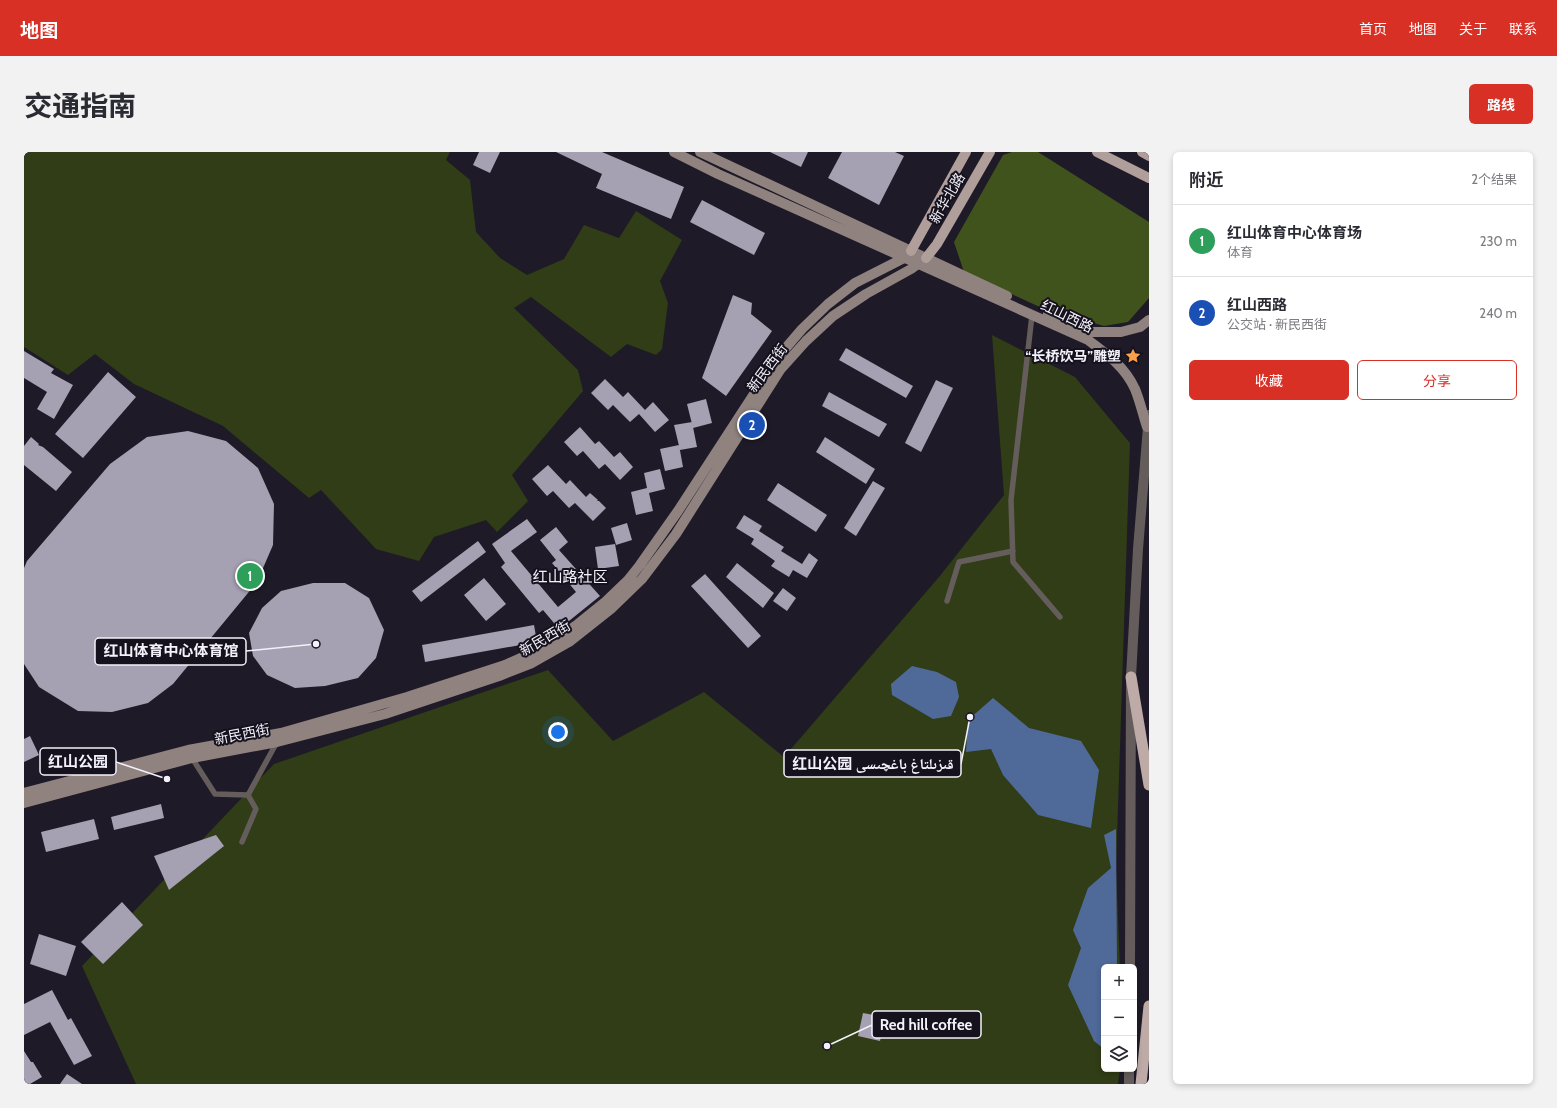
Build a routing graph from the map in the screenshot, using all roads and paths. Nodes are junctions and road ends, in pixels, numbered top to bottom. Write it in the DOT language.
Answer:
graph roads {
  1 [pos="674,152"];
  2 [pos="700,152"];
  3 [pos="966,152"];
  4 [pos="990,152"];
  5 [pos="1097,152"];
  6 [pos="1149,178"];
  7 [pos="907,254"];
  8 [pos="922,261"];
  9 [pos="1032,315"];
  10 [pos="1149,320"];
  11 [pos="1149,415"];
  12 [pos="1147,428"];
  13 [pos="1013,551"];
  14 [pos="947,601"];
  15 [pos="1060,617"];
  16 [pos="1131,677"];
  17 [pos="277,742"];
  18 [pos="192,758"];
  19 [pos="1149,785"];
  20 [pos="24,793"];
  21 [pos="248,795"];
  22 [pos="24,804"];
  23 [pos="242,842"];
  24 [pos="1130,964"];
  25 [pos="1149,1006"];
  26 [pos="1129,1072"];
  27 [pos="1129,1084"];
  28 [pos="1141,1084"];
  1 -- 7 [label="main road, 红山西路"];
  2 -- 7 [label="main road, 红山西路"];
  3 -- 7 [label="main road, 新华北路"];
  4 -- 8 [label="main road, 新华北路"];
  5 -- 6 [label="main road"];
  7 -- 8 [label="main road, 红山西路"];
  7 -- 20 [label="main road, 新民西街"];
  8 -- 9 [label="main road, 红山西路"];
  8 -- 10 [label="main road, 红山西路"];
  8 -- 17 [label="main road, 新民西街"];
  9 -- 12 [label="main road, 红山西路"];
  9 -- 13 [label="lane"];
  11 -- 12 [label="street"];
  12 -- 16 [label="street"];
  13 -- 14 [label="lane"];
  13 -- 15 [label="lane"];
  16 -- 19 [label="highway"];
  16 -- 24 [label="street"];
  17 -- 18 [label="main road, 新民西街"];
  17 -- 21 [label="lane"];
  18 -- 21 [label="lane"];
  18 -- 22 [label="main road, 新民西街"];
  21 -- 23 [label="lane"];
  25 -- 28 [label="highway"];
  26 -- 27 [label="street"];
}
